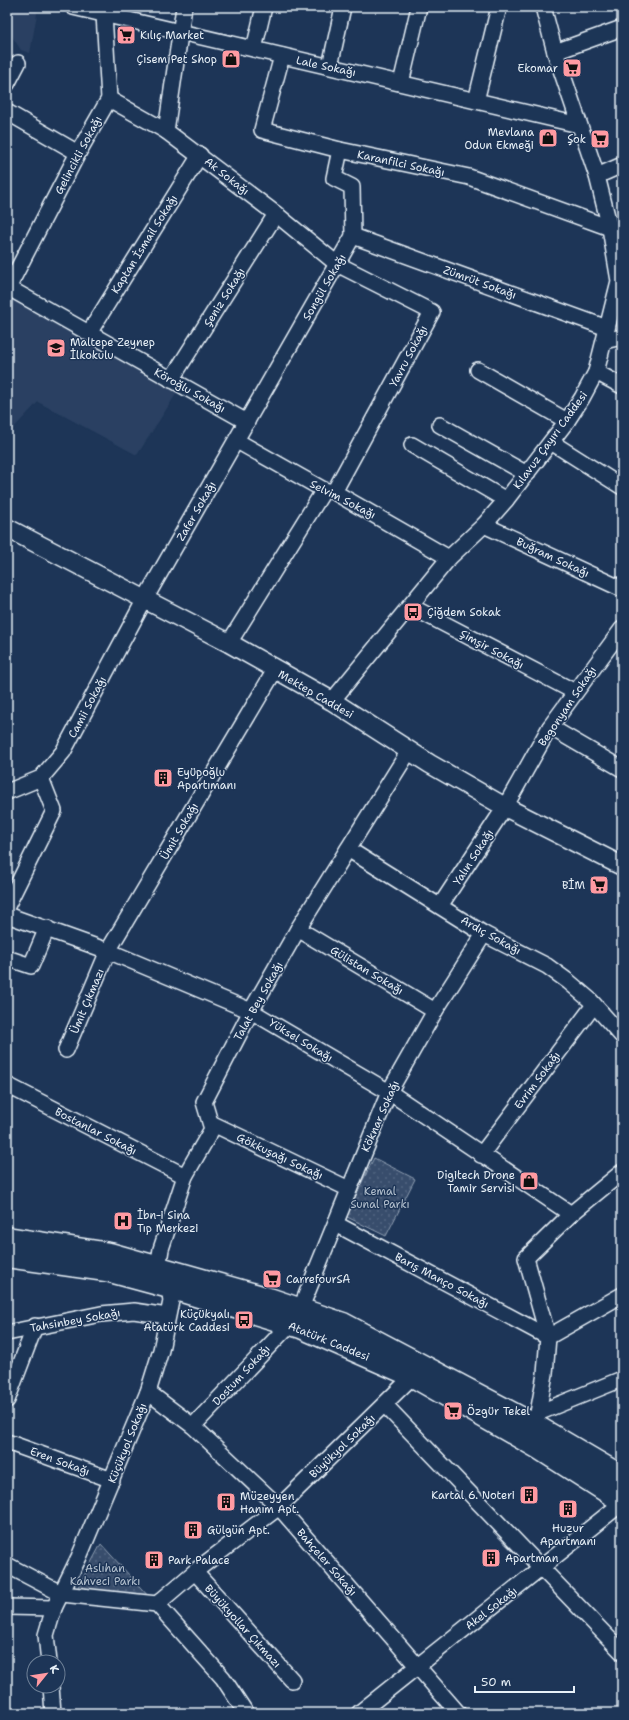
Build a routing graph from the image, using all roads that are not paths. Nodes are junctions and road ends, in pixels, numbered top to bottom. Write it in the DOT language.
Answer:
graph roads {
  1 [pos="73,7"];
  2 [pos="184,7"];
  3 [pos="264,7"];
  4 [pos="343,7"];
  5 [pos="419,7"];
  6 [pos="499,7"];
  7 [pos="543,7"];
  8 [pos="104,14"];
  9 [pos="622,28"];
  10 [pos="182,32"];
  11 [pos="254,49"];
  12 [pos="555,52"];
  13 [pos="282,56"];
  14 [pos="18,63"];
  15 [pos="330,66"];
  16 [pos="401,83"];
  17 [pos="7,84"];
  18 [pos="109,98"];
  19 [pos="476,101"];
  20 [pos="7,112"];
  21 [pos="579,125"];
  22 [pos="166,131"];
  23 [pos="340,150"];
  24 [pos="78,153"];
  25 [pos="200,155"];
  26 [pos="622,165"];
  27 [pos="597,176"];
  28 [pos="276,214"];
  29 [pos="610,228"];
  30 [pos="353,236"];
  31 [pos="337,264"];
  32 [pos="620,280"];
  33 [pos="8,287"];
  34 [pos="89,333"];
  35 [pos="606,334"];
  36 [pos="622,337"];
  37 [pos="478,370"];
  38 [pos="596,372"];
  39 [pos="171,380"];
  40 [pos="622,386"];
  41 [pos="567,421"];
  42 [pos="247,422"];
  43 [pos="440,425"];
  44 [pos="237,441"];
  45 [pos="551,442"];
  46 [pos="412,445"];
  47 [pos="527,474"];
  48 [pos="622,487"];
  49 [pos="329,491"];
  50 [pos="506,500"];
  51 [pos="484,525"];
  52 [pos="7,528"];
  53 [pos="449,558"];
  54 [pos="622,589"];
  55 [pos="145,599"];
  56 [pos="410,606"];
  57 [pos="622,629"];
  58 [pos="229,644"];
  59 [pos="275,670"];
  60 [pos="575,692"];
  61 [pos="332,701"];
  62 [pos="550,727"];
  63 [pos="409,751"];
  64 [pos="622,769"];
  65 [pos="41,778"];
  66 [pos="7,792"];
  67 [pos="505,807"];
  68 [pos="348,849"];
  69 [pos="622,866"];
  70 [pos="7,906"];
  71 [pos="440,906"];
  72 [pos="7,915"];
  73 [pos="46,928"];
  74 [pos="298,929"];
  75 [pos="484,934"];
  76 [pos="108,951"];
  77 [pos="7,958"];
  78 [pos="594,1004"];
  79 [pos="251,1011"];
  80 [pos="435,1011"];
  81 [pos="622,1036"];
  82 [pos="66,1050"];
  83 [pos="7,1085"];
  84 [pos="389,1092"];
  85 [pos="211,1123"];
  86 [pos="481,1155"];
  87 [pos="622,1172"];
  88 [pos="185,1176"];
  89 [pos="349,1189"];
  90 [pos="571,1214"];
  91 [pos="336,1224"];
  92 [pos="7,1238"];
  93 [pos="7,1256"];
  94 [pos="158,1268"];
  95 [pos="170,1287"];
  96 [pos="622,1295"];
  97 [pos="167,1316"];
  98 [pos="295,1317"];
  99 [pos="35,1326"];
  100 [pos="7,1333"];
  101 [pos="548,1337"];
  102 [pos="413,1376"];
  103 [pos="622,1379"];
  104 [pos="148,1392"];
  105 [pos="7,1400"];
  106 [pos="385,1405"];
  107 [pos="535,1419"];
  108 [pos="193,1426"];
  109 [pos="7,1442"];
  110 [pos="622,1477"];
  111 [pos="112,1480"];
  112 [pos="622,1502"];
  113 [pos="279,1507"];
  114 [pos="7,1565"];
  115 [pos="542,1568"];
  116 [pos="195,1572"];
  117 [pos="62,1594"];
  118 [pos="157,1604"];
  119 [pos="7,1607"];
  120 [pos="54,1608"];
  121 [pos="622,1652"];
  122 [pos="48,1654"];
  123 [pos="417,1666"];
  124 [pos="292,1680"];
  125 [pos="52,1694"];
  126 [pos="53,1713"];
  127 [pos="246,1713"];
  128 [pos="359,1713"];
  129 [pos="458,1713"];
  1 -- 8 [label="street, Lale Sokağı"];
  2 -- 10 [label="street"];
  3 -- 11 [label="street"];
  4 -- 15 [label="street"];
  5 -- 16 [label="street"];
  6 -- 19 [label="street"];
  7 -- 12 [label="street, Kılavuz Çayırı Caddesi"];
  8 -- 10 [label="street, Lale Sokağı"];
  8 -- 18 [label="street"];
  9 -- 12 [label="street"];
  10 -- 11 [label="street, Lale Sokağı"];
  10 -- 22 [label="street"];
  11 -- 13 [label="street, Lale Sokağı"];
  12 -- 21 [label="street, Kılavuz Çayırı Caddesi"];
  13 -- 15 [label="street, Lale Sokağı"];
  13 -- 23 [label="street, Karanfilci Sokağı"];
  14 -- 17 [label="street"];
  15 -- 16 [label="street, Lale Sokağı"];
  16 -- 19 [label="street, Lale Sokağı"];
  18 -- 22 [label="street, Ak Sokağı"];
  18 -- 24 [label="street, Gelincikli Sokağı"];
  19 -- 21 [label="street, Lale Sokağı"];
  20 -- 24 [label="street"];
  21 -- 27 [label="street, Kılavuz Çayırı Caddesi"];
  22 -- 25 [label="street, Ak Sokağı"];
  23 -- 29 [label="street, Karanfilci Sokağı"];
  23 -- 30 [label="street"];
  24 -- 33 [label="street, Gelincikli Sokağı"];
  25 -- 28 [label="street, Ak Sokağı"];
  25 -- 34 [label="street, Kaptan İsmail Sokağı"];
  26 -- 27 [label="street"];
  27 -- 29 [label="street, Kılavuz Çayırı Caddesi"];
  28 -- 31 [label="street, Ak Sokağı"];
  28 -- 39 [label="street, Şeniz Sokağı"];
  29 -- 32 [label="street, Kılavuz Çayırı Caddesi"];
  30 -- 31 [label="street, Songül Sokağı"];
  30 -- 35 [label="street, Zümrüt Sokağı"];
  31 -- 42 [label="street, Songül Sokağı"];
  31 -- 49 [label="street, Yavru Sokağı"];
  32 -- 35 [label="street, Kılavuz Çayırı Caddesi"];
  33 -- 34 [label="street, Köroğlu Sokağı"];
  34 -- 39 [label="street, Köroğlu Sokağı"];
  35 -- 36 [label="street"];
  35 -- 38 [label="street, Kılavuz Çayırı Caddesi"];
  37 -- 41 [label="street"];
  38 -- 40 [label="street"];
  38 -- 41 [label="street, Kılavuz Çayırı Caddesi"];
  39 -- 42 [label="street, Köroğlu Sokağı"];
  41 -- 45 [label="street, Kılavuz Çayırı Caddesi"];
  42 -- 44 [label="street, Zafer Sokağı"];
  43 -- 47 [label="street"];
  44 -- 49 [label="street, Selvim Sokağı"];
  44 -- 55 [label="street, Zafer Sokağı"];
  45 -- 47 [label="street, Kılavuz Çayırı Caddesi"];
  45 -- 48 [label="street"];
  46 -- 50 [label="street"];
  47 -- 50 [label="street, Kılavuz Çayırı Caddesi"];
  49 -- 53 [label="street, Selvim Sokağı"];
  49 -- 58 [label="street, Yavru Sokağı"];
  50 -- 51 [label="street, Kılavuz Çayırı Caddesi"];
  51 -- 53 [label="street, Kılavuz Çayırı Caddesi"];
  51 -- 54 [label="street, Buğram Sokağı"];
  52 -- 55 [label="street, Mektep Caddesi"];
  53 -- 56 [label="street, Kılavuz Çayırı Caddesi"];
  55 -- 58 [label="street, Mektep Caddesi"];
  55 -- 65 [label="street, Camii Sokağı"];
  56 -- 60 [label="street, Şimşir Sokağı"];
  56 -- 61 [label="street, Kılavuz Çayırı Caddesi"];
  57 -- 60 [label="street, Begonyam Sokağı"];
  58 -- 59 [label="street, Mektep Caddesi"];
  59 -- 61 [label="street, Mektep Caddesi"];
  59 -- 76 [label="street, Ümit Sokağı"];
  60 -- 62 [label="street, Begonyam Sokağı"];
  61 -- 63 [label="street, Mektep Caddesi"];
  62 -- 64 [label="street"];
  62 -- 67 [label="street, Begonyam Sokağı"];
  63 -- 67 [label="street, Mektep Caddesi"];
  63 -- 68 [label="street, Talat Bey Sokağı"];
  65 -- 66 [label="street, Camii Sokağı"];
  65 -- 70 [label="street"];
  67 -- 69 [label="street, Mektep Caddesi"];
  67 -- 71 [label="street, Yalın Sokağı"];
  68 -- 71 [label="street, Ardıç Sokağı"];
  68 -- 74 [label="street, Talat Bey Sokağı"];
  71 -- 75 [label="street, Ardıç Sokağı"];
  72 -- 73 [label="street, Yüksel Sokağı"];
  73 -- 76 [label="street, Yüksel Sokağı"];
  73 -- 77 [label="street"];
  74 -- 79 [label="street, Talat Bey Sokağı"];
  74 -- 80 [label="street, Gülistan Sokağı"];
  75 -- 78 [label="street, Ardıç Sokağı"];
  75 -- 80 [label="street, Köknar Sokağı"];
  76 -- 79 [label="street, Yüksel Sokağı"];
  76 -- 82 [label="street, Ümit Çıkmazı"];
  78 -- 81 [label="street, Ardıç Sokağı"];
  78 -- 86 [label="street, Evrim Sokağı"];
  79 -- 84 [label="street, Yüksel Sokağı"];
  79 -- 85 [label="street, Talat Bey Sokağı"];
  80 -- 84 [label="street, Köknar Sokağı"];
  83 -- 88 [label="street, Bostanlar Sokağı"];
  84 -- 86 [label="street, Yüksel Sokağı"];
  84 -- 89 [label="street, Köknar Sokağı"];
  85 -- 88 [label="street"];
  85 -- 89 [label="street, Gökkuşağı Sokağı"];
  86 -- 90 [label="street, Yüksel Sokağı"];
  87 -- 90 [label="street"];
  88 -- 94 [label="street"];
  89 -- 91 [label="street, Köknar Sokağı"];
  90 -- 101 [label="street"];
  91 -- 98 [label="street, Köknar Sokağı"];
  91 -- 101 [label="street, Barış Manço Sokağı"];
  92 -- 94 [label="main road, Atatürk Caddesi"];
  93 -- 95 [label="main road, Atatürk Caddesi"];
  94 -- 98 [label="main road, Atatürk Caddesi"];
  95 -- 97 [label="street, Küçükyol Sokağı"];
  95 -- 98 [label="main road, Atatürk Caddesi"];
  96 -- 101 [label="street"];
  97 -- 99 [label="street, Tahsinbey Sokağı"];
  97 -- 104 [label="street, Küçükyol Sokağı"];
  98 -- 102 [label="main road, Atatürk Caddesi"];
  98 -- 107 [label="main road, Atatürk Caddesi"];
  98 -- 108 [label="street, Dostum Sokağı"];
  99 -- 100 [label="street, Tahsinbey Sokağı"];
  99 -- 105 [label="street"];
  101 -- 107 [label="street"];
  102 -- 106 [label="street, Büyükyol Sokağı"];
  102 -- 112 [label="main road, Atatürk Caddesi"];
  103 -- 107 [label="street"];
  104 -- 108 [label="street, Bahçeler Sokağı"];
  104 -- 111 [label="street, Küçükyol Sokağı"];
  106 -- 113 [label="street, Büyükyol Sokağı"];
  106 -- 115 [label="street"];
  107 -- 110 [label="main road, Atatürk Caddesi"];
  108 -- 113 [label="street, Bahçeler Sokağı"];
  109 -- 111 [label="street, Eren Sokağı"];
  111 -- 117 [label="street, Küçükyol Sokağı"];
  112 -- 115 [label="street, Akel Sokağı"];
  113 -- 116 [label="street, Büyükyol Sokağı"];
  113 -- 123 [label="street, Bahçeler Sokağı"];
  114 -- 117 [label="street"];
  115 -- 121 [label="street"];
  115 -- 123 [label="street, Akel Sokağı"];
  116 -- 118 [label="street, Büyükyol Sokağı"];
  116 -- 124 [label="street, Büyükyollar Çıkmazı"];
  117 -- 118 [label="street"];
  117 -- 120 [label="street, Küçükyol Sokağı"];
  118 -- 127 [label="street"];
  119 -- 120 [label="street"];
  120 -- 122 [label="street, Küçükyol Sokağı"];
  123 -- 128 [label="street, Akel Sokağı"];
  123 -- 129 [label="street, Bahçeler Sokağı"];
  125 -- 126 [label="street"];
}
